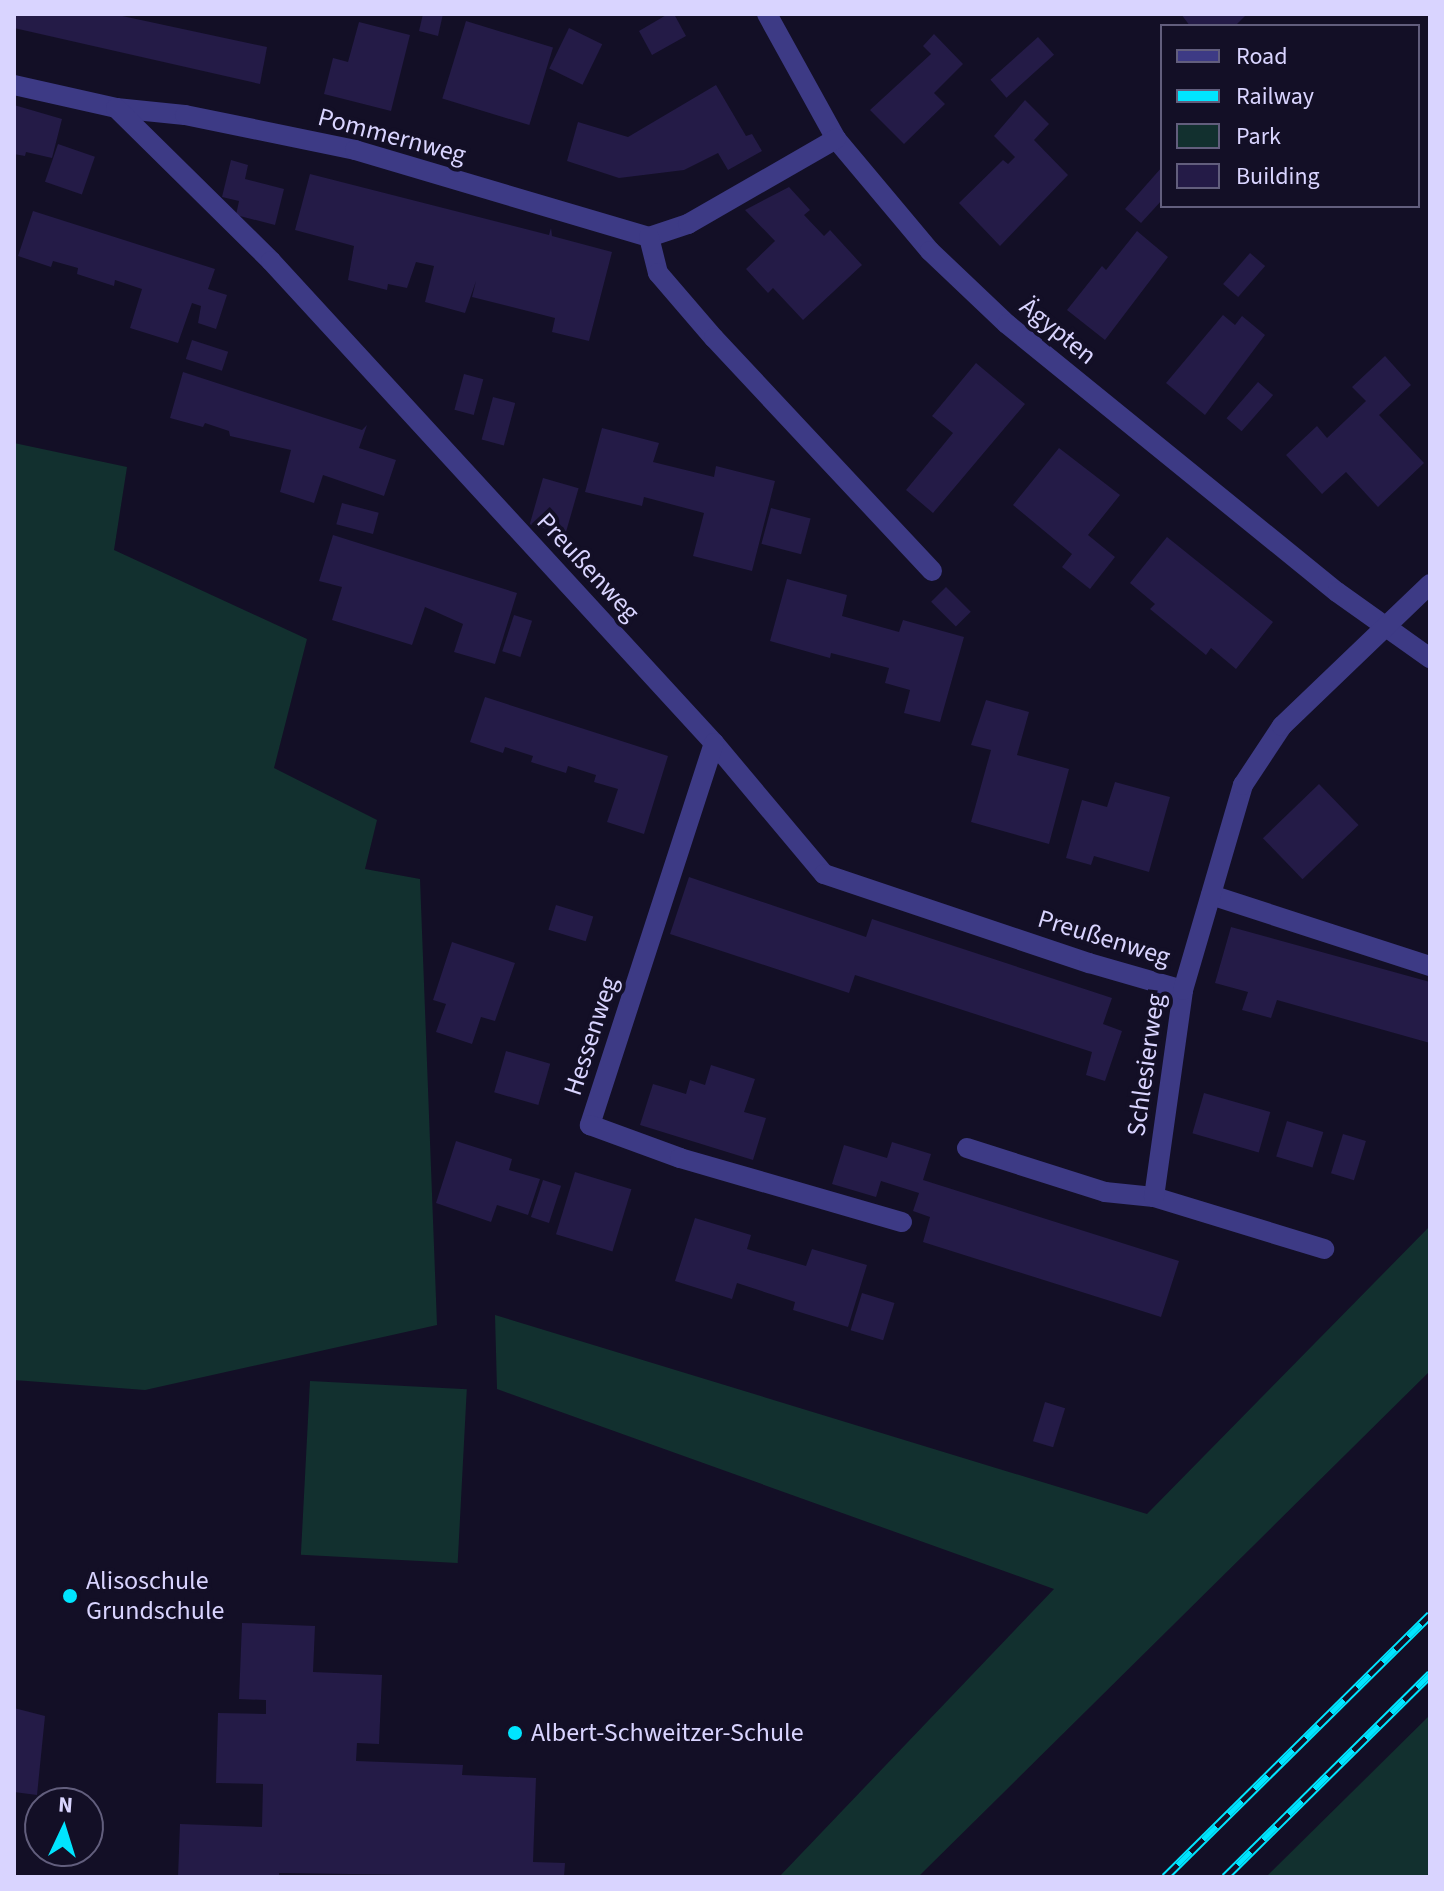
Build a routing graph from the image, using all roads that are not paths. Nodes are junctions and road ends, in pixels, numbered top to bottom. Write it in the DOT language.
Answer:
graph roads {
  1 [pos="767,14"];
  2 [pos="14,85"];
  3 [pos="116,108"];
  4 [pos="836,139"];
  5 [pos="649,237"];
  6 [pos="932,571"];
  7 [pos="1430,584"];
  8 [pos="1384,626"];
  9 [pos="1430,658"];
  10 [pos="714,743"];
  11 [pos="1211,895"];
  12 [pos="1430,966"];
  13 [pos="1183,990"];
  14 [pos="967,1148"];
  15 [pos="1154,1197"];
  16 [pos="902,1222"];
  17 [pos="1324,1249"];
  1 -- 4 [label="street, Ägypten"];
  2 -- 3 [label="street"];
  3 -- 5 [label="street, Pommernweg"];
  3 -- 10 [label="street, Preußenweg"];
  4 -- 5 [label="street"];
  4 -- 8 [label="street, Ägypten"];
  5 -- 6 [label="street"];
  7 -- 8 [label="street"];
  8 -- 9 [label="street, Ägypten"];
  8 -- 11 [label="street, Schlesierweg"];
  10 -- 13 [label="street, Preußenweg"];
  10 -- 16 [label="street, Hessenweg"];
  11 -- 12 [label="street"];
  11 -- 13 [label="street, Schlesierweg"];
  13 -- 15 [label="street, Schlesierweg"];
  14 -- 15 [label="street"];
  15 -- 17 [label="street"];
}
